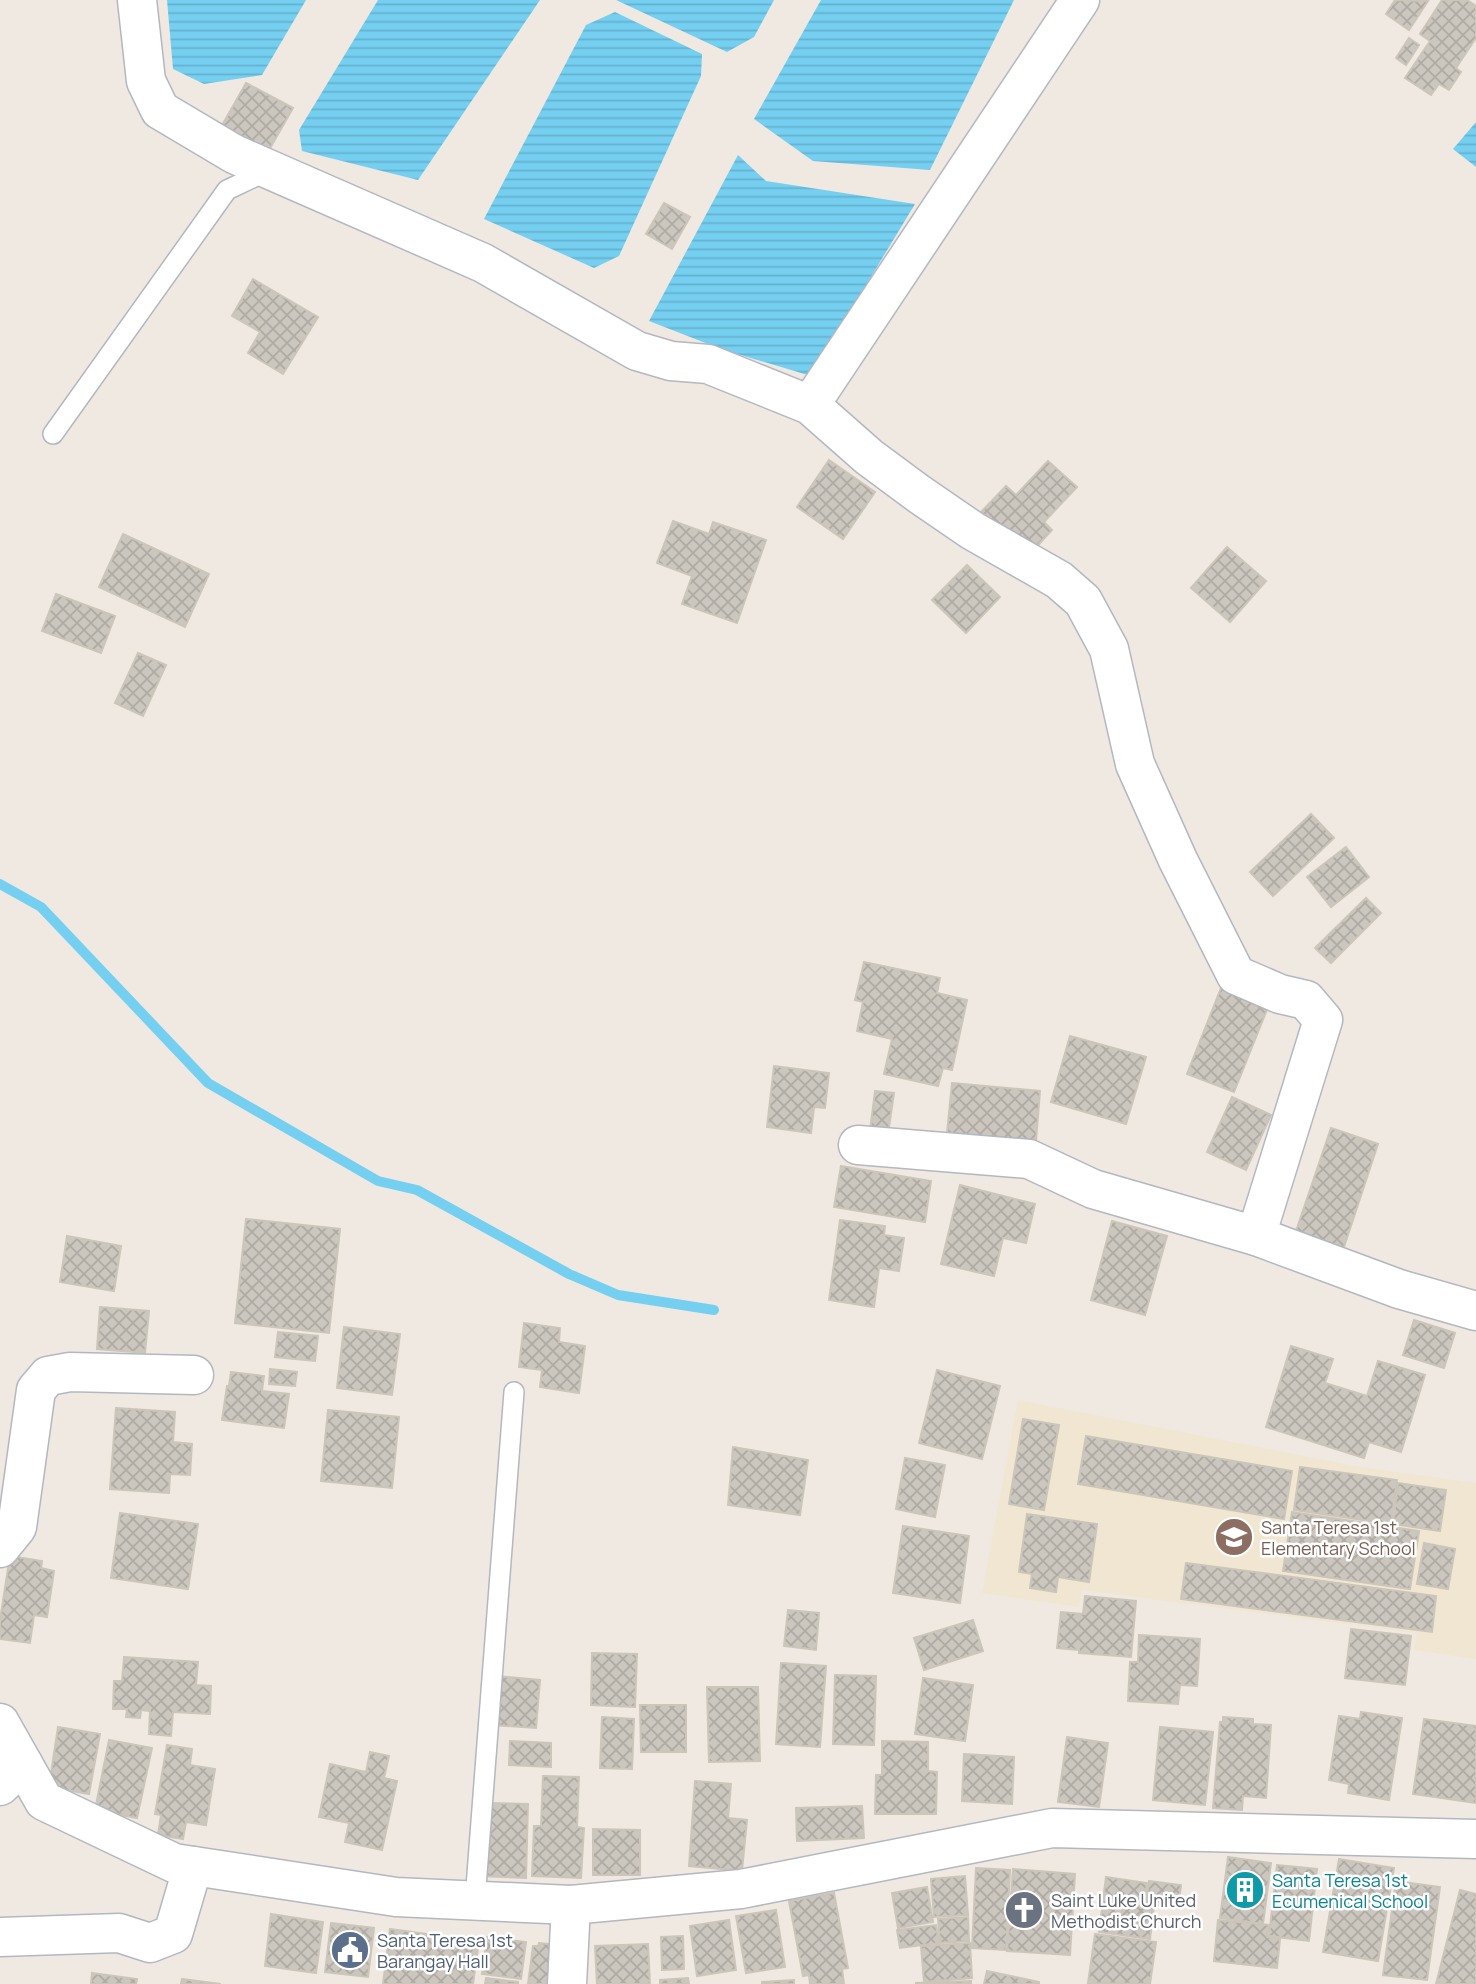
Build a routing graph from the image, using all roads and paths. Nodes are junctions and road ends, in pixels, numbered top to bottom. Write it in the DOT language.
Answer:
graph roads {
  1 [pos="137,0"];
  2 [pos="1080,0"];
  3 [pos="270,170"];
  4 [pos="810,405"];
  5 [pos="53,434"];
  6 [pos="858,1145"];
  7 [pos="1256,1236"];
  8 [pos="1476,1311"];
  9 [pos="194,1376"];
  10 [pos="514,1392"];
  11 [pos="0,1548"];
  12 [pos="0,1723"];
  13 [pos="12,1775"];
  14 [pos="1476,1839"];
  15 [pos="194,1866"];
  16 [pos="475,1900"];
  17 [pos="571,1905"];
  18 [pos="0,1937"];
  19 [pos="567,1984"];
  1 -- 3 [label="street"];
  2 -- 4 [label="street"];
  3 -- 4 [label="street"];
  3 -- 5 [label="lane"];
  4 -- 7 [label="street"];
  6 -- 7 [label="street"];
  7 -- 8 [label="street"];
  9 -- 11 [label="street"];
  10 -- 16 [label="lane"];
  12 -- 13 [label="street"];
  13 -- 15 [label="street"];
  14 -- 17 [label="street"];
  15 -- 16 [label="street"];
  15 -- 18 [label="street"];
  16 -- 17 [label="street"];
  17 -- 19 [label="street"];
}
